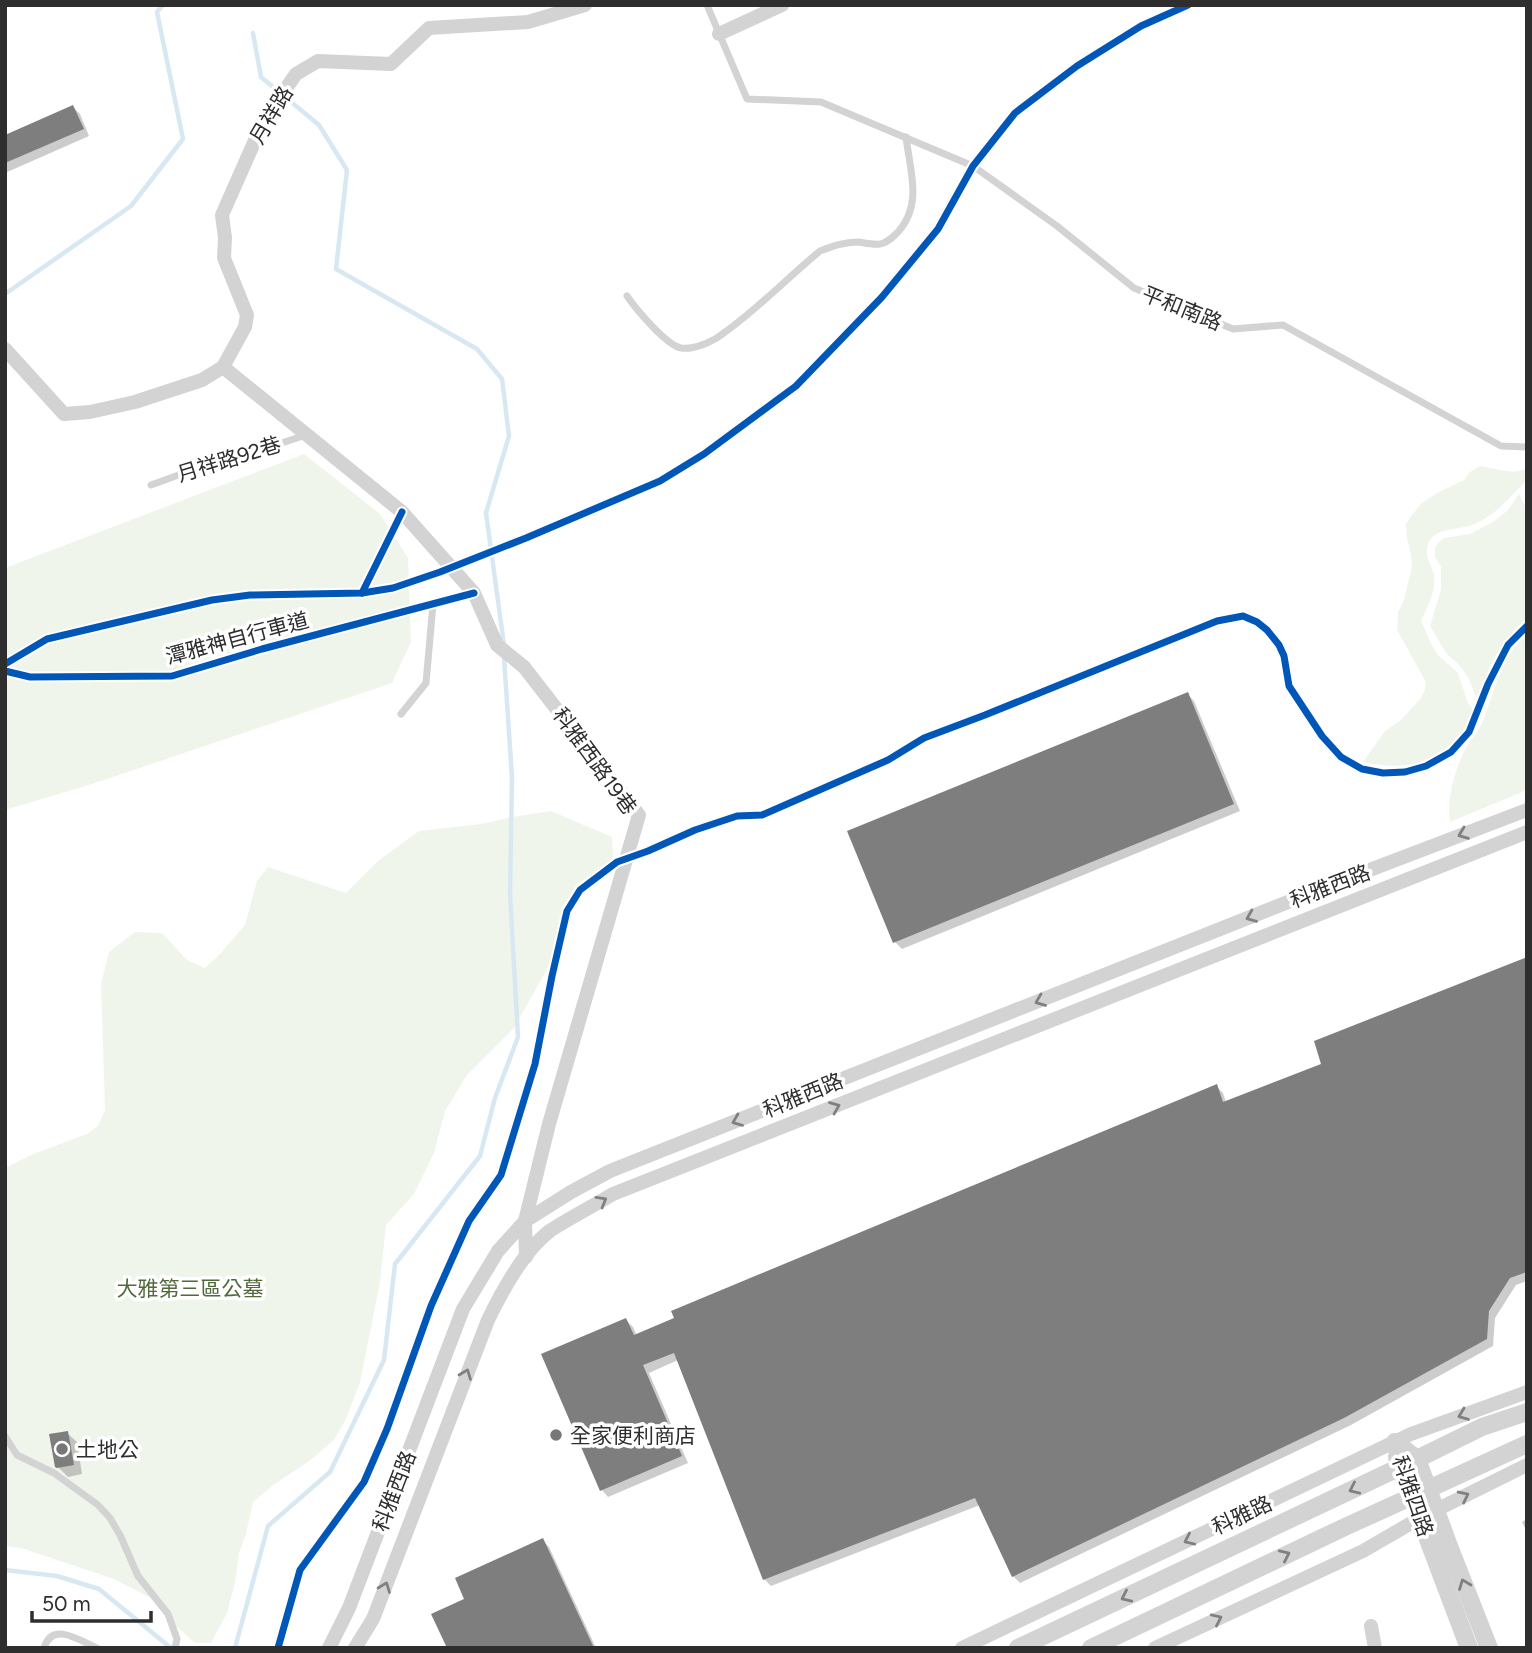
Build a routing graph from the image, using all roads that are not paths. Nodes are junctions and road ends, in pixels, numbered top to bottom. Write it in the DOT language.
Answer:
graph roads {
  1 [pos="585,5"];
  2 [pos="707,5"];
  3 [pos="782,5"];
  4 [pos="719,34"];
  5 [pos="905,137"];
  6 [pos="627,296"];
  7 [pos="5,349"];
  8 [pos="223,367"];
  9 [pos="307,435"];
  10 [pos="1527,447"];
  11 [pos="152,485"];
  12 [pos="433,604"];
  13 [pos="401,714"];
  14 [pos="1527,810"];
  15 [pos="1527,832"];
  16 [pos="525,1221"];
  17 [pos="526,1257"];
  18 [pos="1527,1392"];
  19 [pos="1527,1412"];
  20 [pos="5,1436"];
  21 [pos="1395,1442"];
  22 [pos="1527,1444"];
  23 [pos="1418,1460"];
  24 [pos="1527,1465"];
  25 [pos="1399,1468"];
  26 [pos="1429,1489"];
  27 [pos="1412,1497"];
  28 [pos="1436,1509"];
  29 [pos="1420,1518"];
  30 [pos="1371,1626"];
  31 [pos="44,1648"];
  32 [pos="97,1648"];
  33 [pos="175,1648"];
  34 [pos="329,1648"];
  35 [pos="355,1648"];
  36 [pos="962,1648"];
  37 [pos="1018,1648"];
  38 [pos="1091,1648"];
  39 [pos="1155,1648"];
  40 [pos="1374,1648"];
  41 [pos="1469,1648"];
  42 [pos="1489,1648"];
  1 -- 8 [label="street, 月祥路"];
  2 -- 4 [label="lane"];
  3 -- 4 [label="street"];
  4 -- 5 [label="lane, 平和南路"];
  5 -- 6 [label="lane"];
  5 -- 10 [label="lane, 平和南路"];
  7 -- 8 [label="street"];
  8 -- 9 [label="street"];
  9 -- 11 [label="lane, 月祥路92巷"];
  9 -- 16 [label="street, 科雅西路19巷"];
  12 -- 13 [label="lane"];
  14 -- 16 [label="street, 科雅西路, one-way"];
  17 -- 15 [label="street, 科雅西路, one-way"];
  16 -- 17 [label="street, 科雅西路19巷"];
  16 -- 34 [label="street, 科雅西路"];
  35 -- 17 [label="street, 科雅西路, one-way"];
  18 -- 21 [label="street, 科雅路, one-way"];
  19 -- 23 [label="street, 科雅路"];
  20 -- 33 [label="lane"];
  21 -- 23 [label="street, 科雅四路"];
  21 -- 25 [label="street, 科雅四路"];
  21 -- 36 [label="street, 科雅路, one-way"];
  22 -- 26 [label="street"];
  23 -- 25 [label="street, 科雅路"];
  23 -- 26 [label="street, 科雅四路"];
  28 -- 24 [label="street, one-way"];
  25 -- 27 [label="street, 科雅四路"];
  25 -- 37 [label="street, 科雅路, one-way"];
  26 -- 27 [label="street"];
  26 -- 28 [label="street, 科雅四路"];
  27 -- 29 [label="street, 科雅四路"];
  38 -- 27 [label="street, one-way"];
  28 -- 29 [label="street"];
  42 -- 28 [label="street, 科雅四路, one-way"];
  39 -- 29 [label="street, one-way"];
  29 -- 41 [label="street, 科雅四路"];
  30 -- 40 [label="street"];
  31 -- 32 [label="lane"];
}
